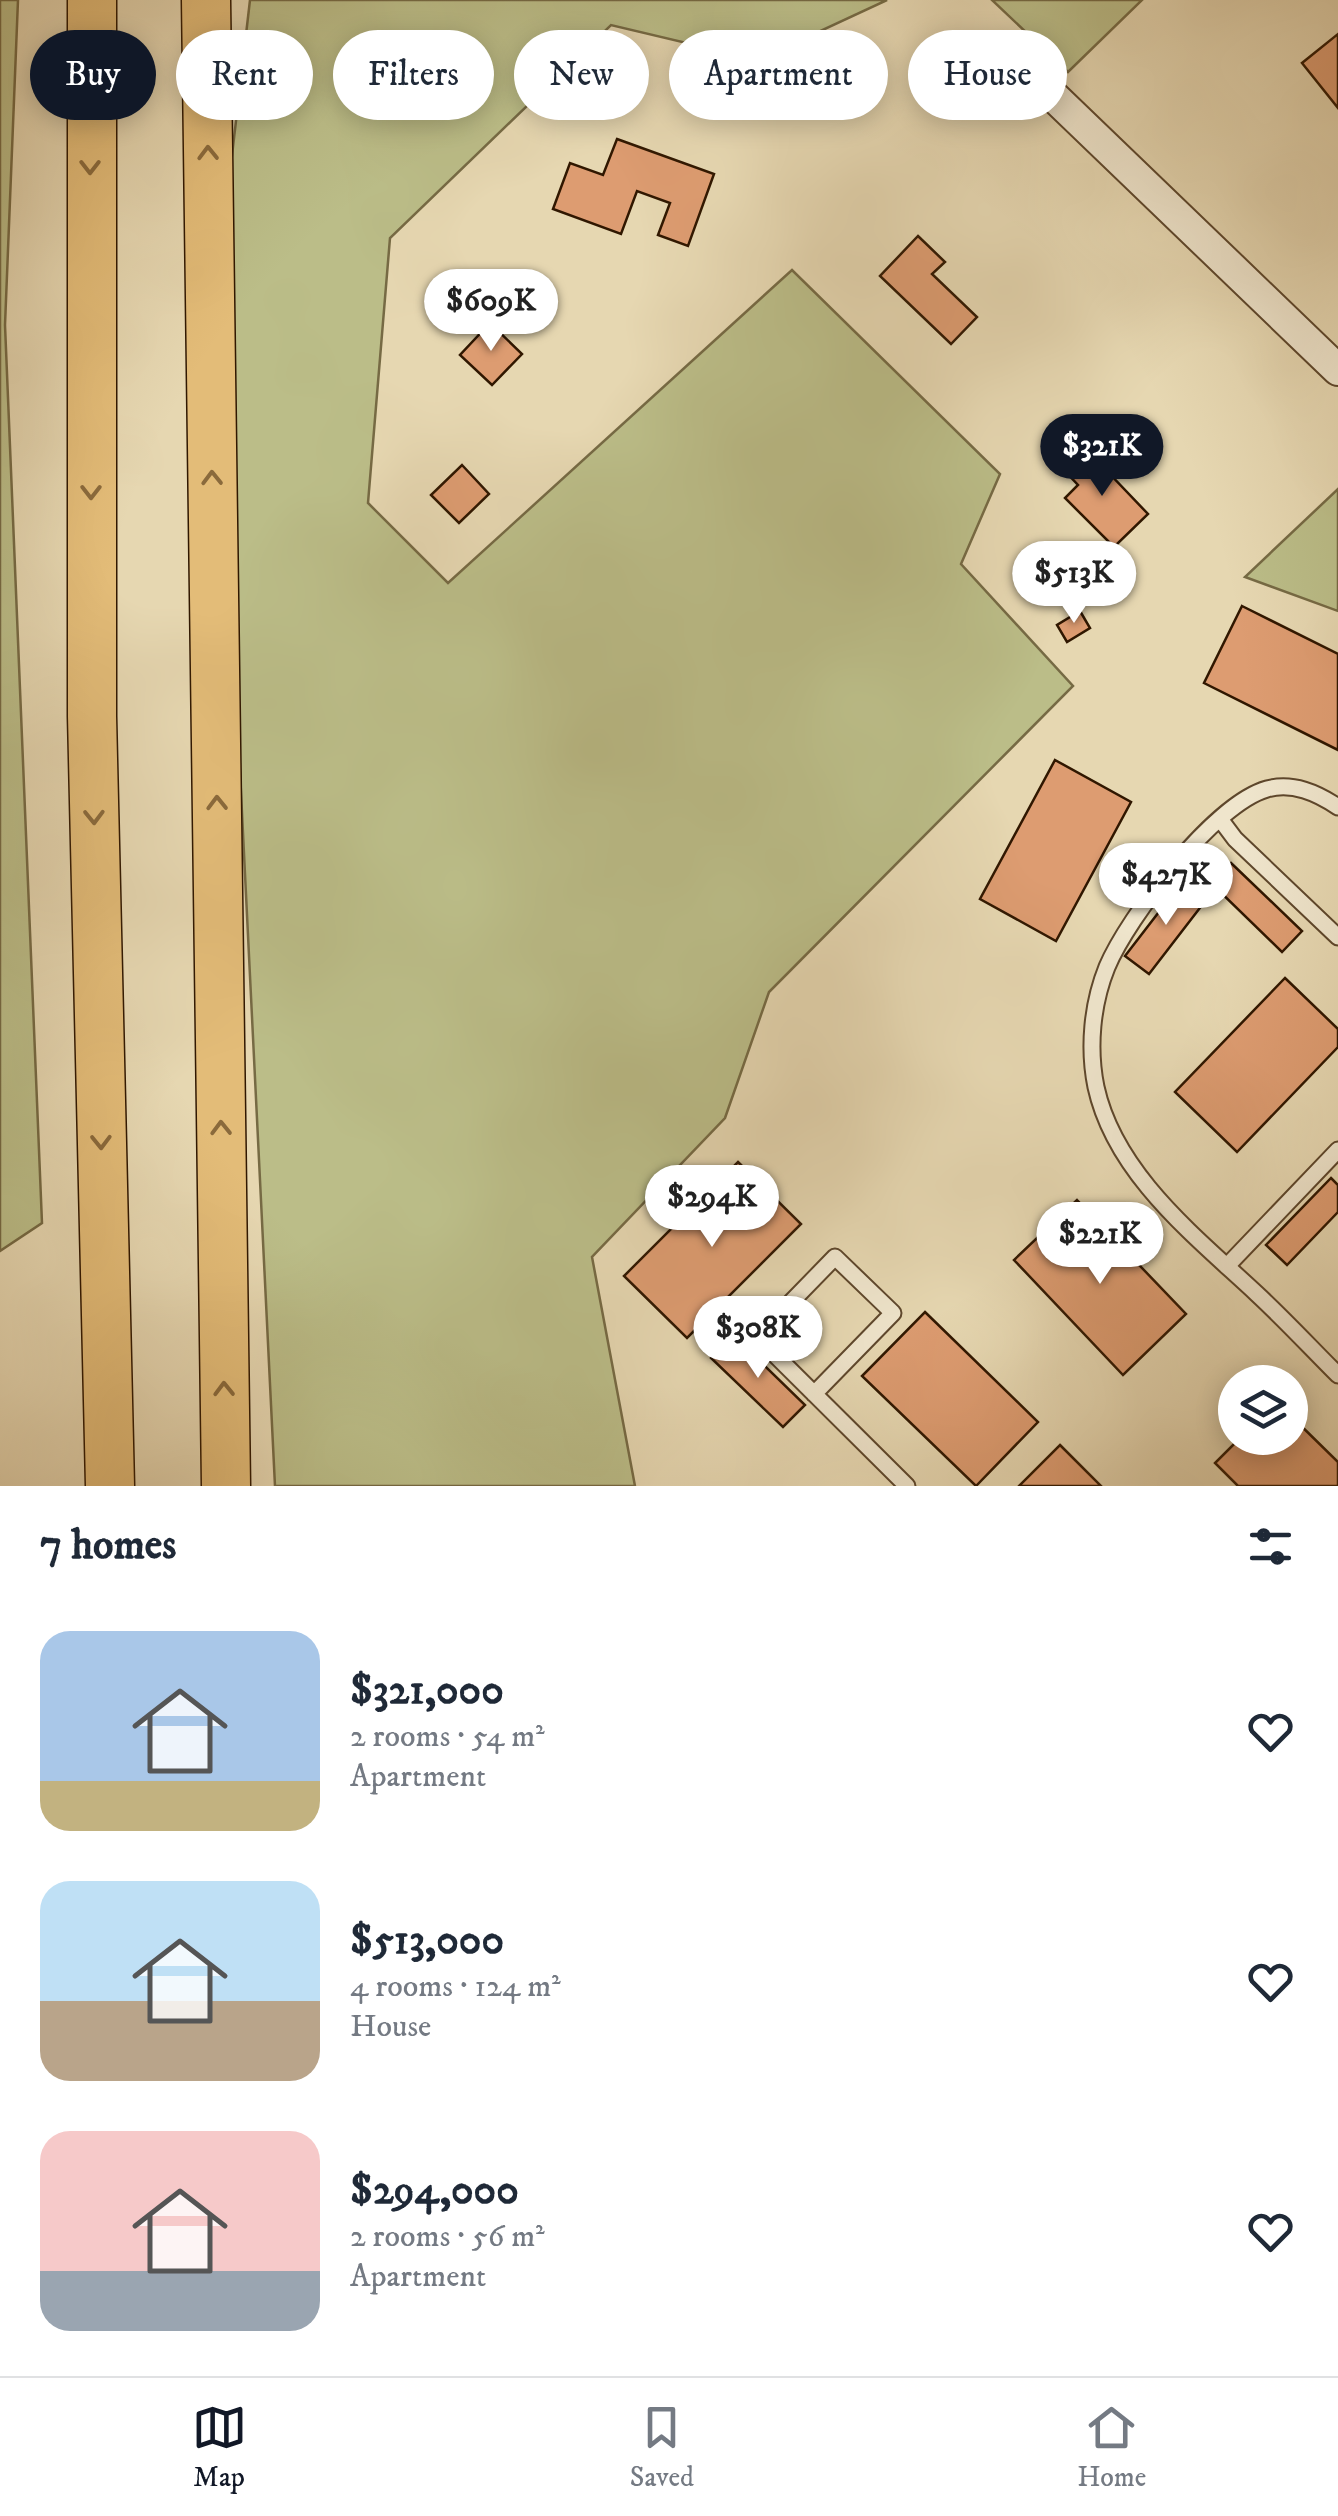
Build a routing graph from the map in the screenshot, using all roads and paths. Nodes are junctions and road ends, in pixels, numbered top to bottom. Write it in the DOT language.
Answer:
graph roads {
  1 [pos="92,0"];
  2 [pos="206,0"];
  3 [pos="1067,109"];
  4 [pos="1338,370"];
  5 [pos="1338,808"];
  6 [pos="1220,818"];
  7 [pos="1338,938"];
  8 [pos="1338,1150"];
  9 [pos="1227,1266"];
  10 [pos="1338,1375"];
  11 [pos="814,1394"];
  12 [pos="110,1486"];
  13 [pos="226,1486"];
  14 [pos="907,1486"];
  1 -- 12 [label="highway, one-way"];
  13 -- 2 [label="highway, one-way"];
  3 -- 4 [label="street"];
  5 -- 6 [label="lane"];
  6 -- 7 [label="lane"];
  6 -- 9 [label="lane"];
  8 -- 9 [label="lane"];
  9 -- 10 [label="lane"];
  11 -- 11 [label="lane"];
  11 -- 14 [label="lane"];
}
